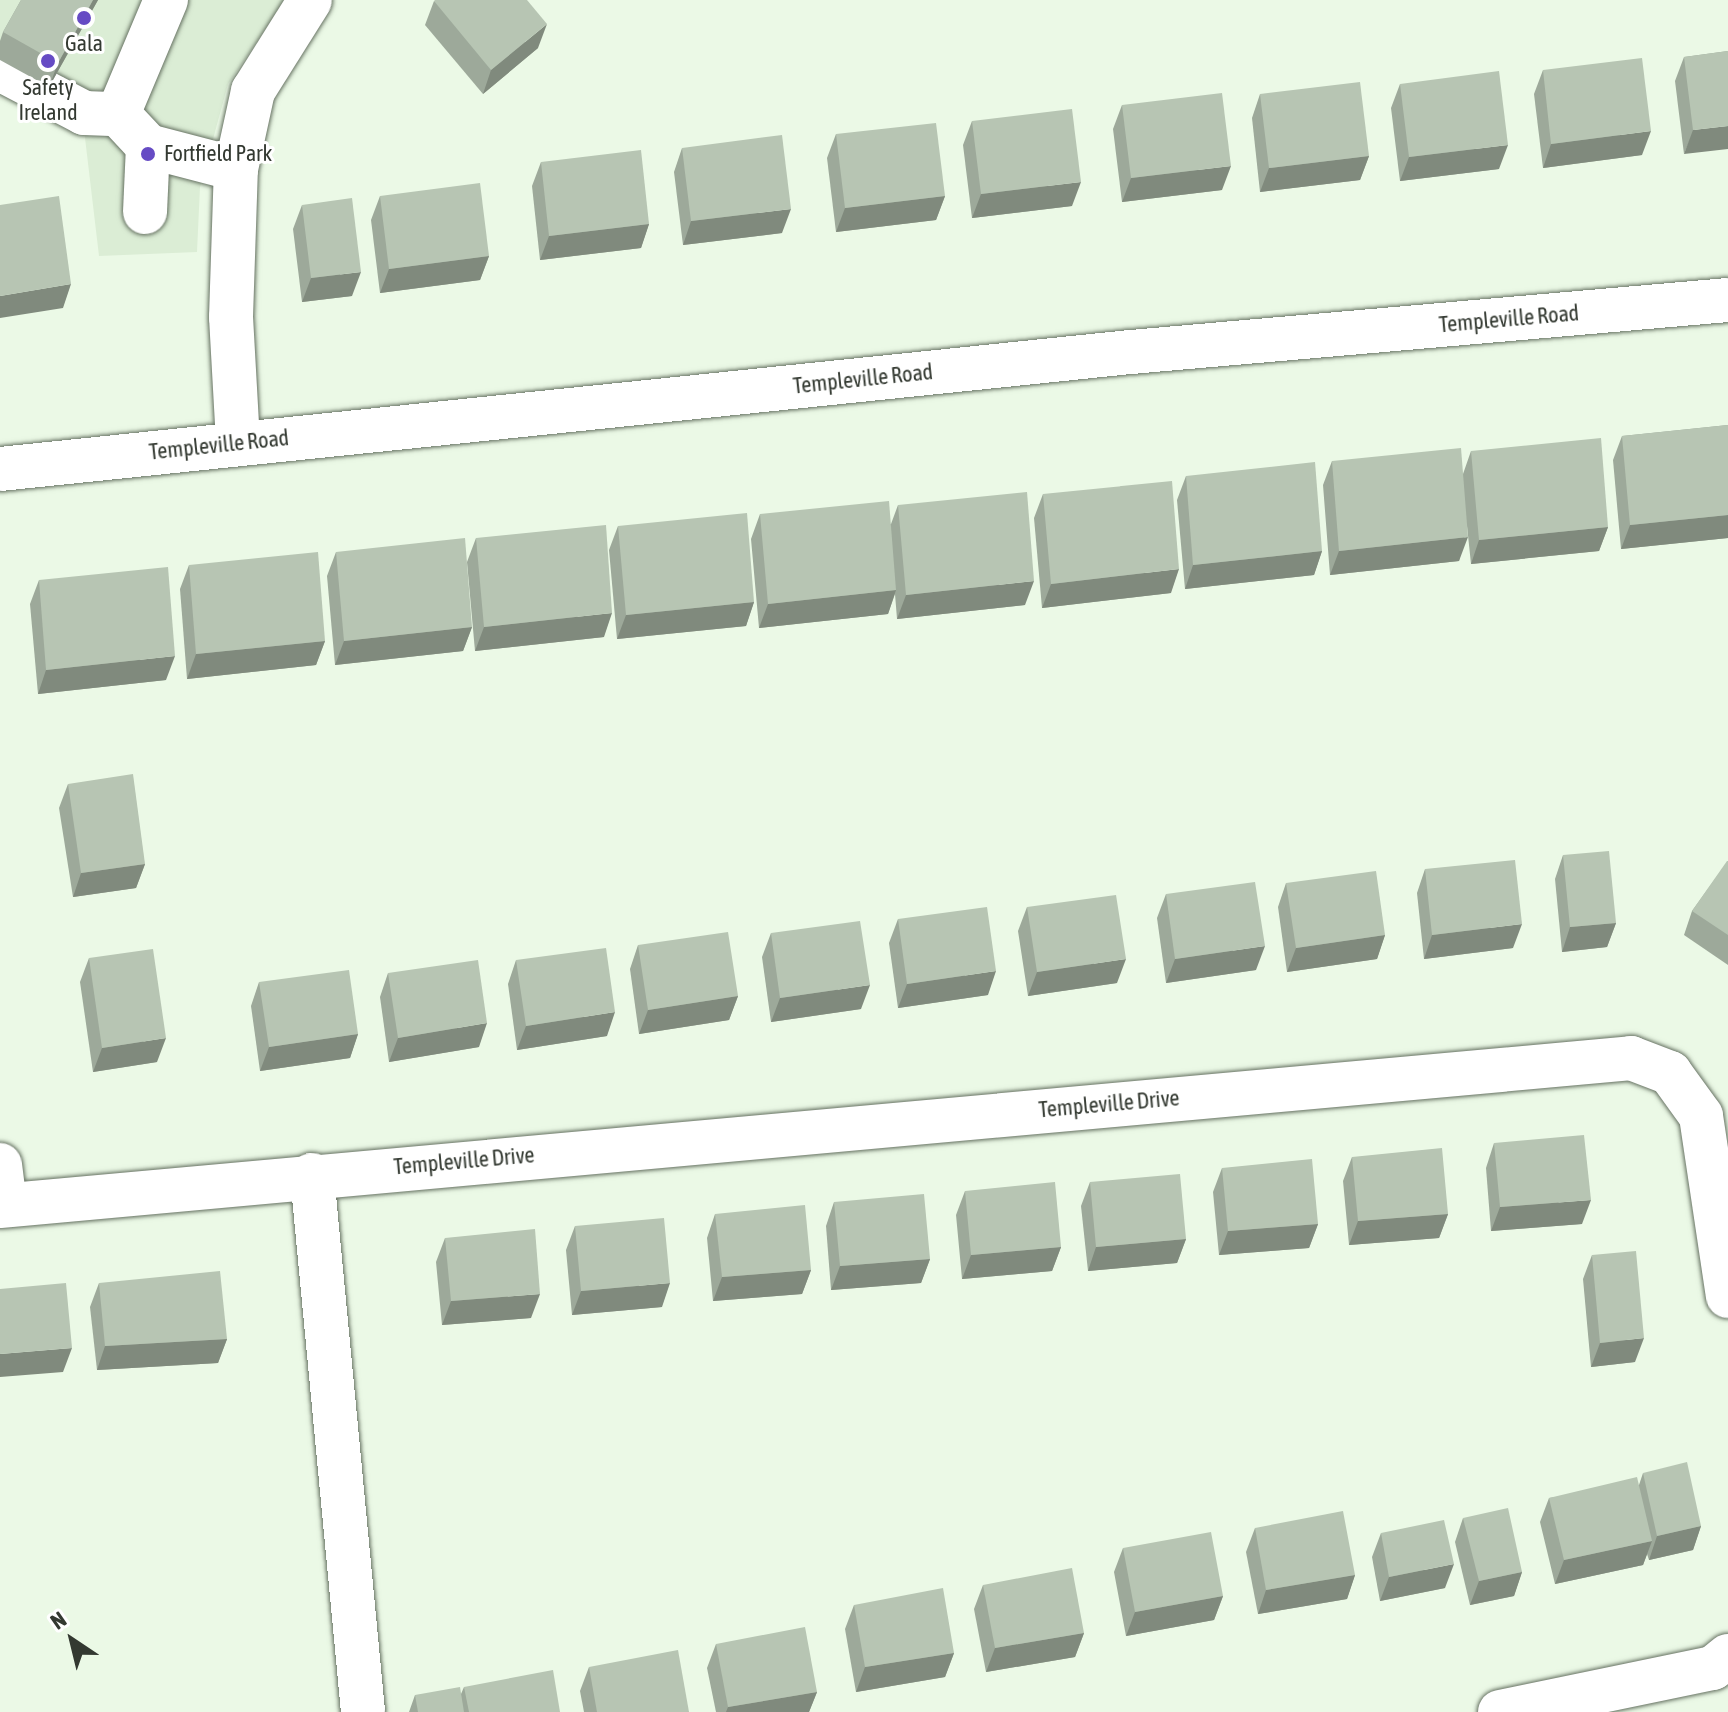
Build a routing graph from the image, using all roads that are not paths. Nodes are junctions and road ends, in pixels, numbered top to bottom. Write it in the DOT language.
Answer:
graph roads {
  1 [pos="166,0"];
  2 [pos="310,0"];
  3 [pos="0,69"];
  4 [pos="118,114"];
  5 [pos="148,146"];
  6 [pos="236,169"];
  7 [pos="145,212"];
  8 [pos="1728,300"];
  9 [pos="238,442"];
  10 [pos="0,469"];
  11 [pos="312,1175"];
  12 [pos="2,1192"];
  13 [pos="1728,1296"];
  14 [pos="1728,1656"];
  15 [pos="1624,1700"];
  16 [pos="363,1712"];
  17 [pos="1500,1712"];
  1 -- 4 [label="street"];
  2 -- 6 [label="street"];
  3 -- 4 [label="street"];
  4 -- 5 [label="street"];
  5 -- 6 [label="street"];
  5 -- 7 [label="street"];
  6 -- 9 [label="street"];
  8 -- 9 [label="street, Templeville Road"];
  9 -- 10 [label="street, Templeville Road"];
  11 -- 12 [label="street, Templeville Drive"];
  11 -- 13 [label="street, Templeville Drive"];
  11 -- 16 [label="street"];
  14 -- 15 [label="street"];
  15 -- 17 [label="street"];
}
